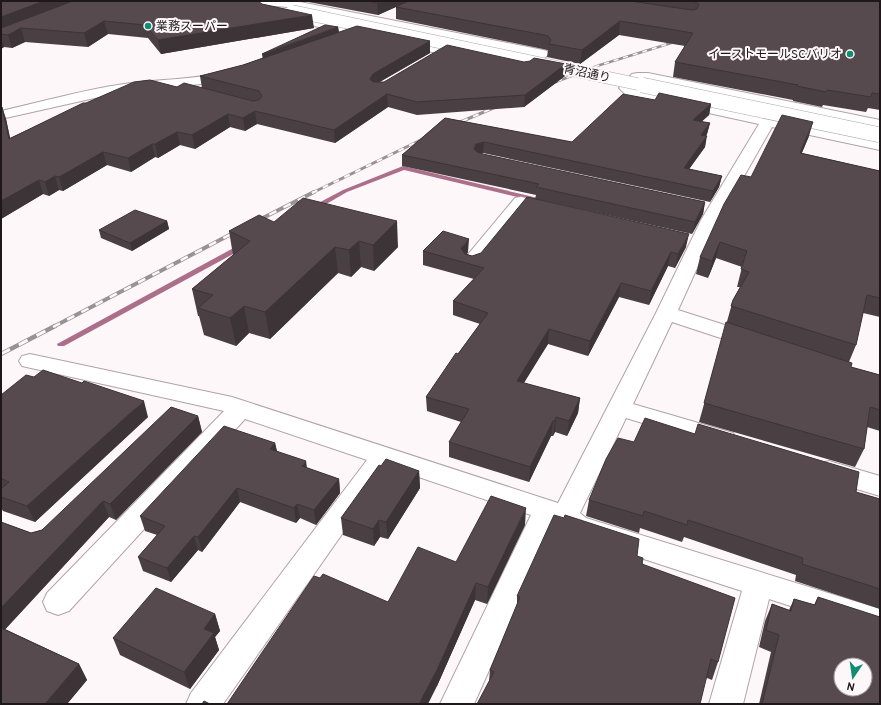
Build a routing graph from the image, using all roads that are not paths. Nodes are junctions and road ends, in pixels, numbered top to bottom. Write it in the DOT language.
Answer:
graph roads {
  1 [pos="247,1"];
  2 [pos="392,14"];
  3 [pos="380,21"];
  4 [pos="357,32"];
  5 [pos="335,40"];
  6 [pos="445,51"];
  7 [pos="432,59"];
  8 [pos="244,70"];
  9 [pos="165,84"];
  10 [pos="202,94"];
  11 [pos="1,115"];
  12 [pos="768,122"];
  13 [pos="880,124"];
  14 [pos="880,135"];
  15 [pos="880,145"];
  16 [pos="567,213"];
  17 [pos="472,262"];
  18 [pos="666,313"];
  19 [pos="769,347"];
  20 [pos="30,361"];
  21 [pos="188,395"];
  22 [pos="241,408"];
  23 [pos="619,408"];
  24 [pos="165,417"];
  25 [pos="746,446"];
  26 [pos="384,456"];
  27 [pos="806,464"];
  28 [pos="880,486"];
  29 [pos="556,513"];
  30 [pos="758,583"];
  31 [pos="58,602"];
  32 [pos="880,622"];
  33 [pos="203,704"];
  34 [pos="457,704"];
  35 [pos="726,704"];
  1 -- 3 [label="street"];
  1 -- 4 [label="street"];
  1 -- 14 [label="street, 青沼通り, bridge"];
  2 -- 3 [label="street"];
  3 -- 6 [label="street"];
  4 -- 5 [label="street"];
  4 -- 6 [label="street"];
  6 -- 7 [label="street"];
  8 -- 9 [label="street"];
  9 -- 10 [label="street"];
  9 -- 11 [label="street"];
  12 -- 13 [label="street"];
  12 -- 15 [label="street"];
  12 -- 18 [label="street"];
  16 -- 17 [label="street"];
  18 -- 19 [label="street"];
  18 -- 23 [label="street"];
  20 -- 21 [label="street"];
  21 -- 22 [label="street"];
  21 -- 24 [label="street"];
  22 -- 26 [label="street"];
  22 -- 31 [label="street"];
  23 -- 25 [label="street"];
  23 -- 29 [label="street"];
  26 -- 29 [label="street"];
  26 -- 33 [label="street"];
  27 -- 28 [label="street"];
  29 -- 30 [label="street"];
  29 -- 34 [label="street"];
  30 -- 32 [label="street"];
  30 -- 35 [label="street"];
}
